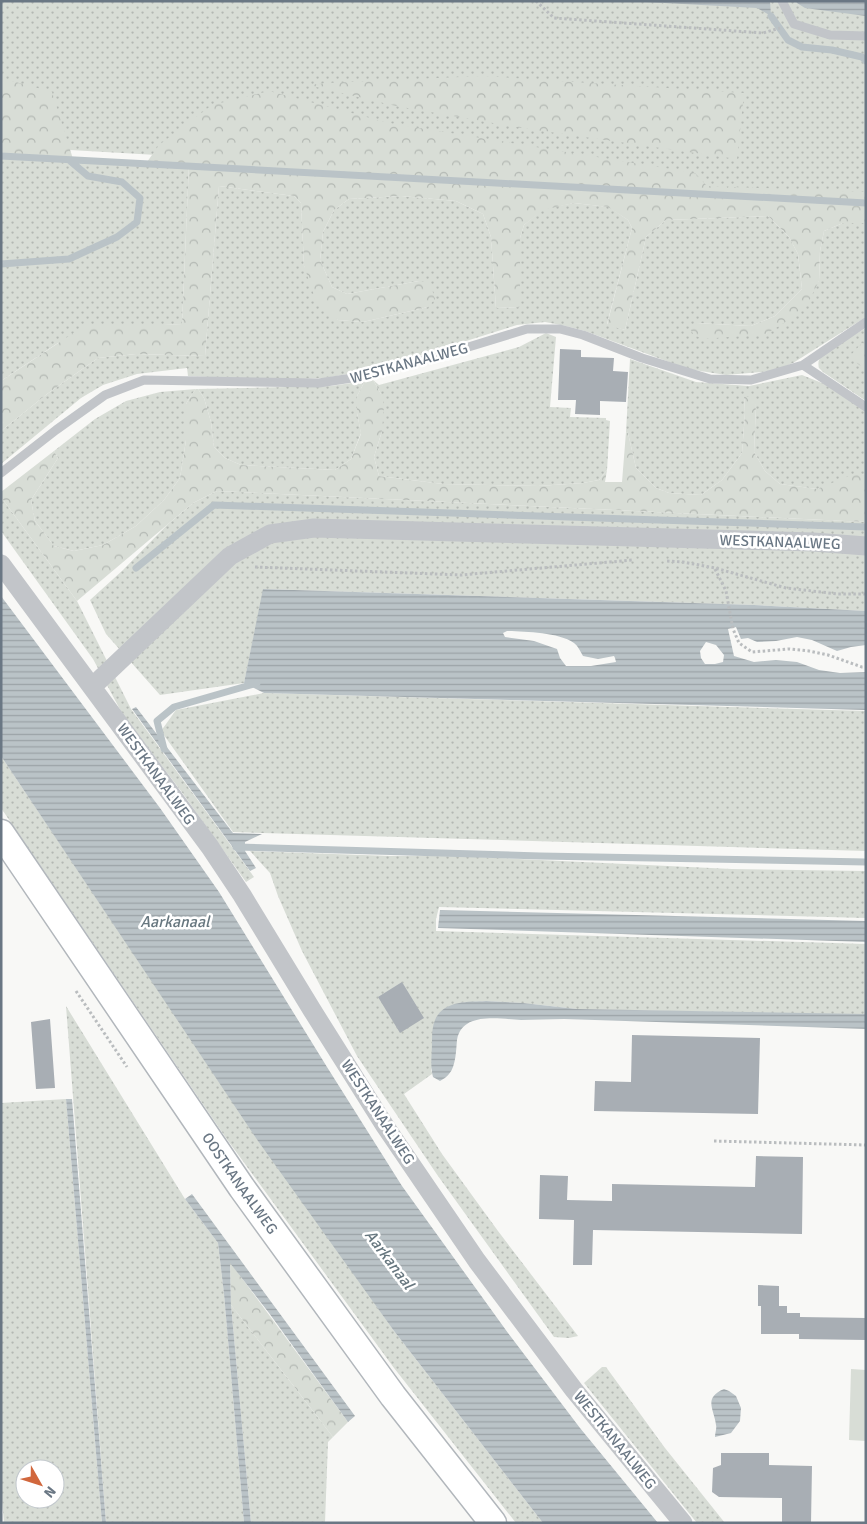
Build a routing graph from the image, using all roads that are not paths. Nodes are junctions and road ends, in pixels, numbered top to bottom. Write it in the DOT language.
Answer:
graph roads {
  1 [pos="782,1"];
  2 [pos="866,36"];
  3 [pos="866,322"];
  4 [pos="803,365"];
  5 [pos="866,406"];
  6 [pos="1,473"];
  7 [pos="866,546"];
  8 [pos="1,564"];
  9 [pos="92,688"];
  10 [pos="1,833"];
  11 [pos="493,1523"];
  12 [pos="683,1523"];
  1 -- 2 [label="lane"];
  3 -- 4 [label="lane, WESTKANAALWEG"];
  4 -- 5 [label="lane"];
  4 -- 6 [label="lane, WESTKANAALWEG"];
  7 -- 9 [label="street, WESTKANAALWEG"];
  8 -- 9 [label="street, WESTKANAALWEG"];
  9 -- 12 [label="street, WESTKANAALWEG"];
  10 -- 11 [label="main road, OOSTKANAALWEG"];
}
